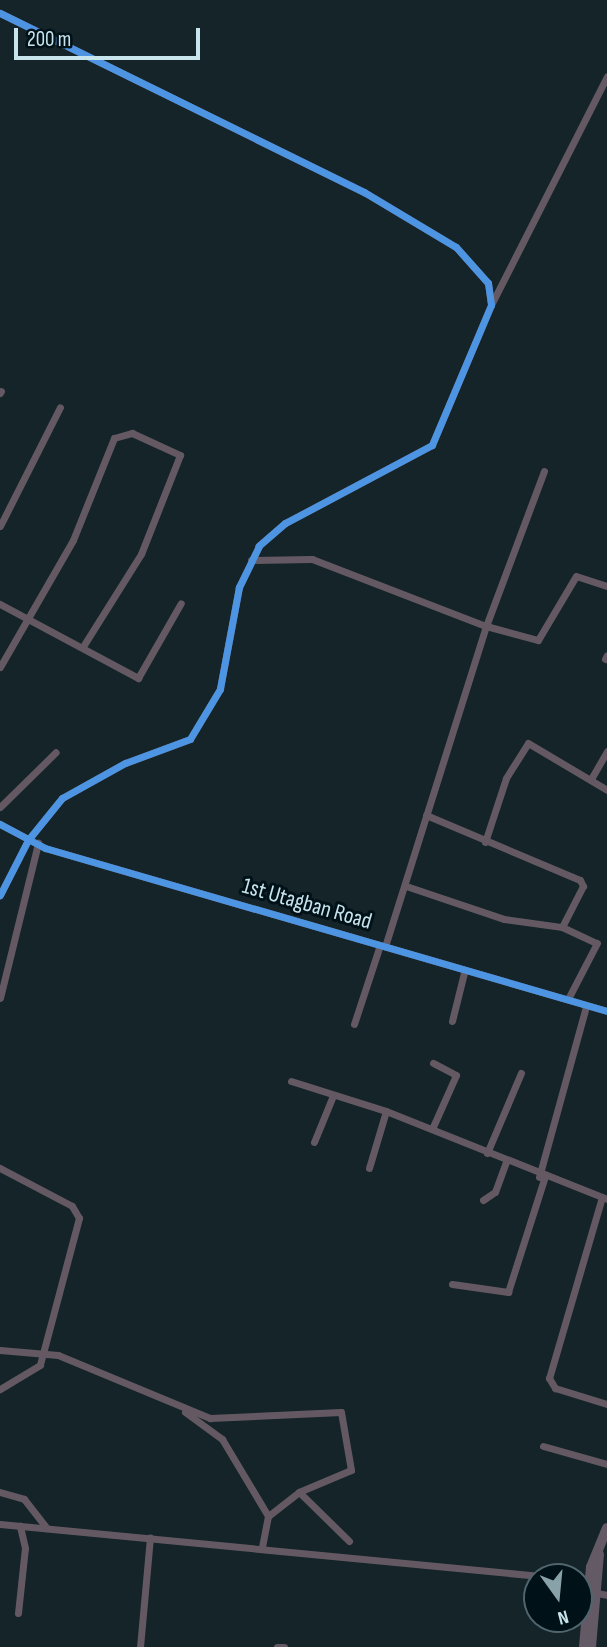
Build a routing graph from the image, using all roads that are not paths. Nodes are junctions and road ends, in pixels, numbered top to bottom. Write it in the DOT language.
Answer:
graph roads {
  1 [pos="0,13"];
  2 [pos="607,76"];
  3 [pos="491,305"];
  4 [pos="60,407"];
  5 [pos="544,471"];
  6 [pos="0,526"];
  7 [pos="251,560"];
  8 [pos="607,586"];
  9 [pos="181,603"];
  10 [pos="0,604"];
  11 [pos="26,620"];
  12 [pos="486,626"];
  13 [pos="84,645"];
  14 [pos="0,667"];
  15 [pos="607,751"];
  16 [pos="56,752"];
  17 [pos="591,779"];
  18 [pos="607,790"];
  19 [pos="0,807"];
  20 [pos="426,815"];
  21 [pos="0,824"];
  22 [pos="28,840"];
  23 [pos="485,842"];
  24 [pos="38,844"];
  25 [pos="405,886"];
  26 [pos="0,895"];
  27 [pos="562,927"];
  28 [pos="382,946"];
  29 [pos="464,973"];
  30 [pos="0,998"];
  31 [pos="568,999"];
  32 [pos="586,1006"];
  33 [pos="607,1011"];
  34 [pos="452,1021"];
  35 [pos="354,1024"];
  36 [pos="433,1063"];
  37 [pos="521,1073"];
  38 [pos="291,1081"];
  39 [pos="332,1098"];
  40 [pos="386,1111"];
  41 [pos="432,1129"];
  42 [pos="314,1142"];
  43 [pos="487,1153"];
  44 [pos="506,1162"];
  45 [pos="0,1168"];
  46 [pos="369,1168"];
  47 [pos="541,1178"];
  48 [pos="605,1198"];
  49 [pos="483,1200"];
  50 [pos="452,1284"];
  51 [pos="0,1350"];
  52 [pos="44,1355"];
  53 [pos="0,1389"];
  54 [pos="607,1404"];
  55 [pos="180,1408"];
  56 [pos="542,1446"];
  57 [pos="607,1464"];
  58 [pos="0,1492"];
  59 [pos="299,1492"];
  60 [pos="268,1516"];
  61 [pos="0,1524"];
  62 [pos="20,1526"];
  63 [pos="47,1528"];
  64 [pos="607,1528"];
  65 [pos="150,1537"];
  66 [pos="349,1541"];
  67 [pos="262,1546"];
  68 [pos="603,1549"];
  69 [pos="593,1565"];
  70 [pos="523,1574"];
  71 [pos="601,1594"];
  72 [pos="18,1613"];
  73 [pos="140,1647"];
  74 [pos="277,1647"];
  75 [pos="284,1647"];
  76 [pos="591,1647"];
  1 -- 3 [label="street"];
  2 -- 3 [label="street"];
  3 -- 7 [label="street"];
  4 -- 6 [label="street"];
  5 -- 12 [label="street"];
  7 -- 12 [label="street"];
  7 -- 22 [label="street"];
  8 -- 12 [label="street"];
  9 -- 13 [label="street"];
  10 -- 11 [label="street"];
  11 -- 13 [label="street"];
  11 -- 13 [label="street"];
  11 -- 14 [label="street"];
  12 -- 20 [label="street"];
  15 -- 17 [label="street"];
  16 -- 19 [label="street"];
  17 -- 18 [label="street"];
  17 -- 23 [label="street"];
  20 -- 23 [label="street"];
  20 -- 25 [label="street"];
  21 -- 22 [label="street, 1st Utagban Road"];
  22 -- 24 [label="street, 1st Utagban Road"];
  22 -- 26 [label="street"];
  23 -- 27 [label="street"];
  24 -- 28 [label="street, 1st Utagban Road"];
  24 -- 30 [label="street"];
  25 -- 27 [label="street"];
  25 -- 28 [label="street"];
  27 -- 31 [label="street"];
  28 -- 29 [label="street, 1st Utagban Road"];
  28 -- 35 [label="street"];
  29 -- 31 [label="street, 1st Utagban Road"];
  29 -- 34 [label="street"];
  31 -- 32 [label="street, 1st Utagban Road"];
  32 -- 33 [label="street, 1st Utagban Road"];
  32 -- 47 [label="street"];
  36 -- 41 [label="street"];
  37 -- 43 [label="street"];
  38 -- 39 [label="street"];
  39 -- 40 [label="street"];
  39 -- 42 [label="street"];
  40 -- 41 [label="street"];
  40 -- 46 [label="street"];
  41 -- 43 [label="street"];
  43 -- 44 [label="street"];
  44 -- 47 [label="street"];
  44 -- 49 [label="street"];
  45 -- 52 [label="street"];
  47 -- 48 [label="street"];
  47 -- 50 [label="street"];
  48 -- 54 [label="street"];
  51 -- 52 [label="street"];
  52 -- 53 [label="street"];
  52 -- 55 [label="street"];
  55 -- 59 [label="street"];
  55 -- 60 [label="street"];
  56 -- 57 [label="street"];
  58 -- 63 [label="street"];
  59 -- 60 [label="street"];
  59 -- 66 [label="street"];
  60 -- 67 [label="street"];
  61 -- 62 [label="street"];
  62 -- 63 [label="street"];
  62 -- 72 [label="street"];
  63 -- 65 [label="street"];
  64 -- 68 [label="main road"];
  65 -- 67 [label="street"];
  65 -- 73 [label="street"];
  67 -- 70 [label="street"];
  68 -- 69 [label="main road"];
  68 -- 71 [label="main road"];
  71 -- 76 [label="main road"];
  74 -- 75 [label="street"];
}
